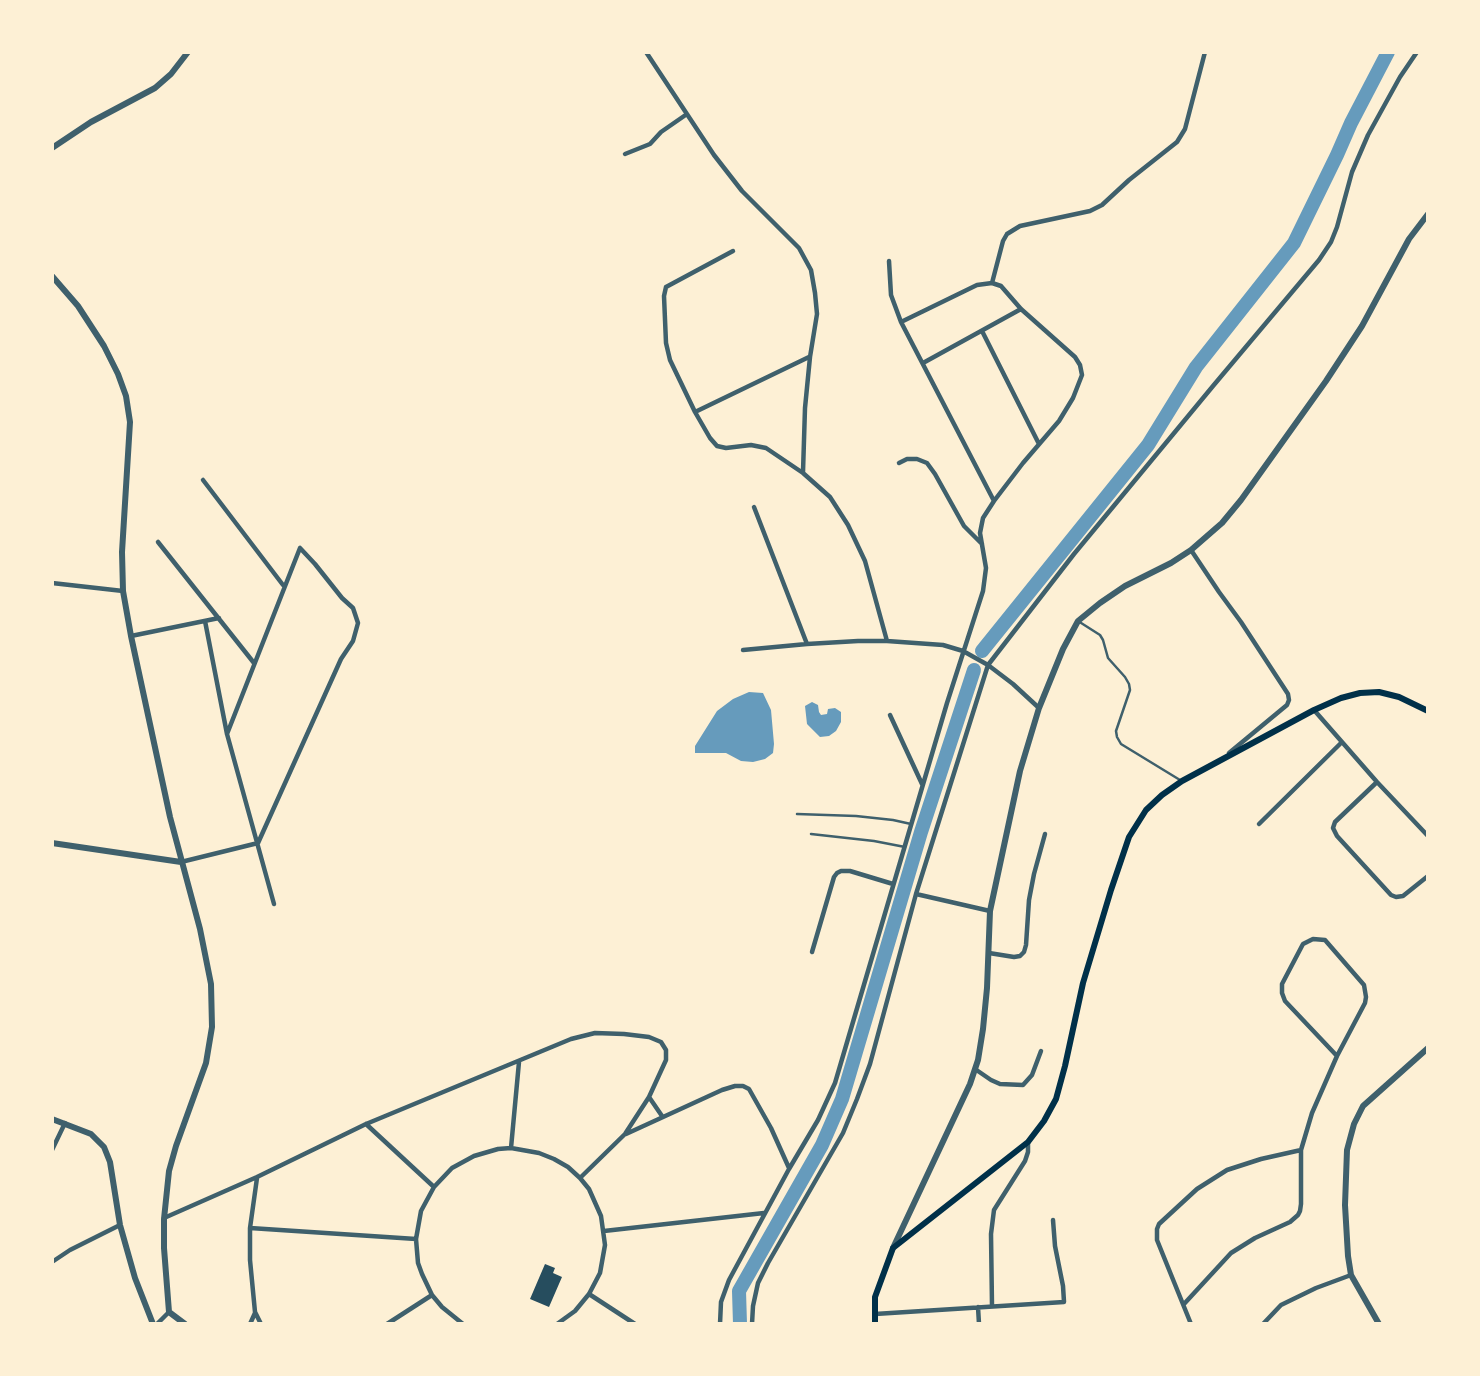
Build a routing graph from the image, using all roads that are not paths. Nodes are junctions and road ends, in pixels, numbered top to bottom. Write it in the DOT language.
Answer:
graph roads {
  1 [pos="188,52"];
  2 [pos="646,52"];
  3 [pos="1205,52"];
  4 [pos="1418,52"];
  5 [pos="687,114"];
  6 [pos="52,148"];
  7 [pos="625,154"];
  8 [pos="1427,214"];
  9 [pos="733,251"];
  10 [pos="889,261"];
  11 [pos="52,276"];
  12 [pos="992,283"];
  13 [pos="1021,309"];
  14 [pos="901,322"];
  15 [pos="982,331"];
  16 [pos="810,357"];
  17 [pos="923,363"];
  18 [pos="695,412"];
  19 [pos="1039,444"];
  20 [pos="900,463"];
  21 [pos="803,472"];
  22 [pos="203,480"];
  23 [pos="994,501"];
  24 [pos="754,507"];
  25 [pos="158,542"];
  26 [pos="983,544"];
  27 [pos="1191,550"];
  28 [pos="52,583"];
  29 [pos="284,586"];
  30 [pos="123,591"];
  31 [pos="219,618"];
  32 [pos="205,621"];
  33 [pos="1078,621"];
  34 [pos="131,636"];
  35 [pos="887,641"];
  36 [pos="807,644"];
  37 [pos="743,650"];
  38 [pos="964,651"];
  39 [pos="254,663"];
  40 [pos="988,665"];
  41 [pos="1039,708"];
  42 [pos="1314,710"];
  43 [pos="1427,711"];
  44 [pos="890,715"];
  45 [pos="228,734"];
  46 [pos="1342,742"];
  47 [pos="1223,758"];
  48 [pos="1182,781"];
  49 [pos="1377,782"];
  50 [pos="922,785"];
  51 [pos="797,814"];
  52 [pos="911,824"];
  53 [pos="1259,824"];
  54 [pos="811,834"];
  55 [pos="1045,835"];
  56 [pos="1427,836"];
  57 [pos="52,843"];
  58 [pos="258,843"];
  59 [pos="905,847"];
  60 [pos="181,862"];
  61 [pos="1427,876"];
  62 [pos="893,884"];
  63 [pos="916,894"];
  64 [pos="274,904"];
  65 [pos="990,911"];
  66 [pos="812,952"];
  67 [pos="989,953"];
  68 [pos="1427,1048"];
  69 [pos="1041,1052"];
  70 [pos="1337,1056"];
  71 [pos="519,1061"];
  72 [pos="975,1069"];
  73 [pos="649,1097"];
  74 [pos="662,1116"];
  75 [pos="52,1119"];
  76 [pos="65,1123"];
  77 [pos="366,1124"];
  78 [pos="625,1134"];
  79 [pos="1028,1142"];
  80 [pos="511,1148"];
  81 [pos="52,1150"];
  82 [pos="1301,1150"];
  83 [pos="789,1169"];
  84 [pos="257,1177"];
  85 [pos="580,1178"];
  86 [pos="434,1186"];
  87 [pos="765,1213"];
  88 [pos="164,1219"];
  89 [pos="1053,1220"];
  90 [pos="120,1225"];
  91 [pos="250,1228"];
  92 [pos="604,1231"];
  93 [pos="416,1239"];
  94 [pos="892,1248"];
  95 [pos="52,1262"];
  96 [pos="1351,1275"];
  97 [pos="589,1294"];
  98 [pos="432,1295"];
  99 [pos="1184,1304"];
  100 [pos="992,1306"];
  101 [pos="978,1307"];
  102 [pos="169,1312"];
  103 [pos="255,1312"];
  104 [pos="874,1314"];
  105 [pos="155,1324"];
  106 [pos="184,1324"];
  107 [pos="250,1324"];
  108 [pos="261,1324"];
  109 [pos="387,1324"];
  110 [pos="463,1324"];
  111 [pos="557,1324"];
  112 [pos="635,1324"];
  113 [pos="720,1324"];
  114 [pos="752,1324"];
  115 [pos="875,1324"];
  116 [pos="979,1324"];
  117 [pos="1191,1324"];
  118 [pos="1263,1324"];
  119 [pos="1379,1324"];
  1 -- 6 [label="street"];
  2 -- 5 [label="street"];
  3 -- 12 [label="street"];
  4 -- 40 [label="street"];
  5 -- 7 [label="street"];
  5 -- 16 [label="street"];
  8 -- 27 [label="street"];
  9 -- 18 [label="street"];
  10 -- 14 [label="street"];
  11 -- 30 [label="street"];
  12 -- 13 [label="street"];
  12 -- 14 [label="street"];
  13 -- 15 [label="street"];
  13 -- 19 [label="street"];
  14 -- 17 [label="street"];
  15 -- 17 [label="street"];
  15 -- 19 [label="street"];
  16 -- 18 [label="street"];
  16 -- 21 [label="street"];
  17 -- 23 [label="street"];
  18 -- 21 [label="street"];
  19 -- 23 [label="street"];
  20 -- 26 [label="street"];
  21 -- 35 [label="street"];
  22 -- 29 [label="street"];
  23 -- 26 [label="street"];
  24 -- 36 [label="street"];
  25 -- 31 [label="street"];
  26 -- 38 [label="street"];
  27 -- 33 [label="street"];
  27 -- 47 [label="street"];
  28 -- 30 [label="street"];
  29 -- 39 [label="street"];
  29 -- 58 [label="street"];
  30 -- 34 [label="street"];
  31 -- 32 [label="street"];
  31 -- 39 [label="street"];
  32 -- 34 [label="street"];
  32 -- 45 [label="street"];
  33 -- 41 [label="street"];
  33 -- 48 [label="lane"];
  34 -- 60 [label="street"];
  35 -- 36 [label="street"];
  35 -- 38 [label="street"];
  36 -- 37 [label="street"];
  38 -- 40 [label="street"];
  38 -- 50 [label="street"];
  39 -- 45 [label="street"];
  40 -- 41 [label="street"];
  40 -- 63 [label="street"];
  41 -- 65 [label="street"];
  42 -- 43 [label="main road"];
  42 -- 46 [label="street"];
  42 -- 47 [label="main road"];
  44 -- 50 [label="street"];
  45 -- 58 [label="street"];
  46 -- 49 [label="street"];
  46 -- 53 [label="street"];
  47 -- 48 [label="main road"];
  48 -- 79 [label="main road"];
  49 -- 56 [label="street"];
  49 -- 61 [label="street"];
  50 -- 52 [label="street"];
  51 -- 52 [label="lane"];
  52 -- 59 [label="street"];
  54 -- 59 [label="lane"];
  55 -- 67 [label="street"];
  57 -- 60 [label="street"];
  58 -- 60 [label="street"];
  58 -- 64 [label="street"];
  59 -- 62 [label="street"];
  60 -- 88 [label="street"];
  62 -- 66 [label="street"];
  62 -- 83 [label="street"];
  63 -- 65 [label="street"];
  63 -- 114 [label="street"];
  65 -- 67 [label="street"];
  67 -- 72 [label="street"];
  68 -- 96 [label="street"];
  69 -- 72 [label="street"];
  70 -- 70 [label="street"];
  70 -- 82 [label="street"];
  71 -- 73 [label="street"];
  71 -- 77 [label="street"];
  71 -- 80 [label="street"];
  72 -- 94 [label="street"];
  73 -- 74 [label="street"];
  73 -- 78 [label="street"];
  74 -- 78 [label="street"];
  74 -- 83 [label="street"];
  75 -- 76 [label="street"];
  76 -- 81 [label="street"];
  76 -- 90 [label="street"];
  77 -- 84 [label="street"];
  77 -- 86 [label="street"];
  78 -- 85 [label="street"];
  79 -- 94 [label="main road"];
  79 -- 100 [label="street"];
  80 -- 85 [label="street"];
  80 -- 86 [label="street"];
  82 -- 99 [label="street"];
  82 -- 99 [label="street"];
  83 -- 87 [label="street"];
  84 -- 88 [label="street"];
  84 -- 91 [label="street"];
  85 -- 92 [label="street"];
  86 -- 93 [label="street"];
  87 -- 92 [label="street"];
  87 -- 113 [label="street"];
  88 -- 102 [label="street"];
  89 -- 100 [label="street"];
  90 -- 95 [label="street"];
  90 -- 105 [label="street"];
  91 -- 93 [label="street"];
  91 -- 103 [label="street"];
  92 -- 97 [label="street"];
  93 -- 98 [label="street"];
  94 -- 104 [label="main road"];
  96 -- 118 [label="street"];
  96 -- 119 [label="street"];
  97 -- 111 [label="street"];
  97 -- 112 [label="street"];
  98 -- 109 [label="street"];
  98 -- 110 [label="street"];
  99 -- 117 [label="street"];
  100 -- 101 [label="street"];
  101 -- 104 [label="street"];
  101 -- 116 [label="street"];
  102 -- 105 [label="street"];
  102 -- 106 [label="street"];
  103 -- 107 [label="street"];
  103 -- 108 [label="street"];
  104 -- 115 [label="main road"];
}
